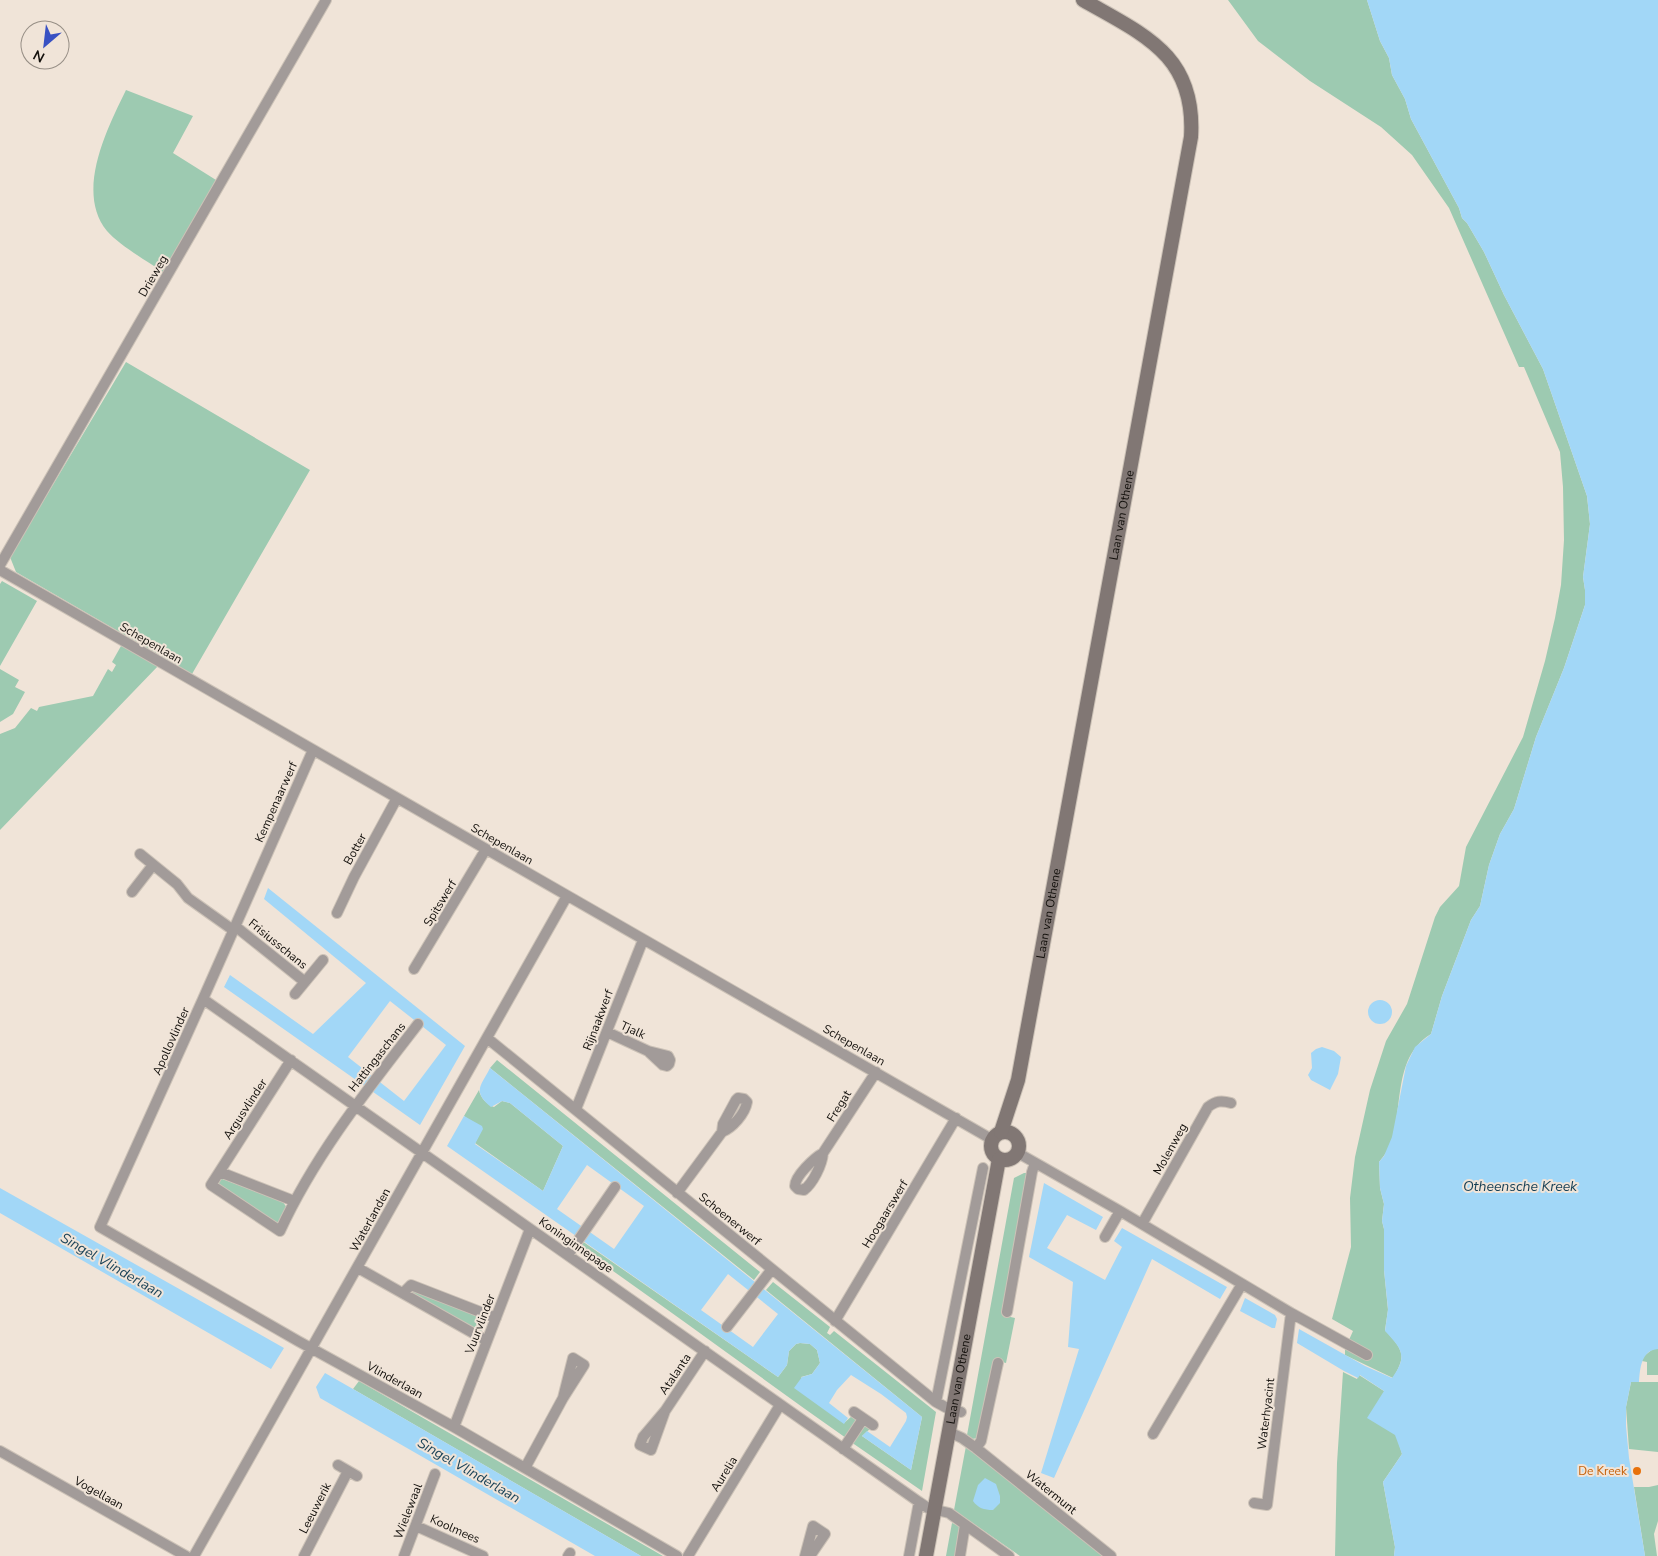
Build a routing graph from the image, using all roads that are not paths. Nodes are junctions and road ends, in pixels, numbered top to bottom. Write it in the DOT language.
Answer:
graph roads {
  1 [pos="326,0"];
  2 [pos="1083,0"];
  3 [pos="0,564"];
  4 [pos="0,570"];
  5 [pos="313,750"];
  6 [pos="397,798"];
  7 [pos="486,849"];
  8 [pos="140,854"];
  9 [pos="263,864"];
  10 [pos="153,865"];
  11 [pos="132,892"];
  12 [pos="567,896"];
  13 [pos="336,913"];
  14 [pos="234,928"];
  15 [pos="643,940"];
  16 [pos="323,960"];
  17 [pos="414,969"];
  18 [pos="305,982"];
  19 [pos="295,994"];
  20 [pos="203,999"];
  21 [pos="418,1024"];
  22 [pos="607,1032"];
  23 [pos="488,1038"];
  24 [pos="648,1051"];
  25 [pos="291,1060"];
  26 [pos="876,1072"];
  27 [pos="1231,1103"];
  28 [pos="355,1106"];
  29 [pos="576,1109"];
  30 [pos="956,1118"];
  31 [pos="722,1132"];
  32 [pos="1003,1136"];
  33 [pos="423,1153"];
  34 [pos="823,1154"];
  35 [pos="1009,1158"];
  36 [pos="1035,1163"];
  37 [pos="983,1168"];
  38 [pos="220,1172"];
  39 [pos="615,1187"];
  40 [pos="677,1192"];
  41 [pos="977,1198"];
  42 [pos="294,1201"];
  43 [pos="995,1202"];
  44 [pos="1120,1211"];
  45 [pos="1142,1224"];
  46 [pos="100,1227"];
  47 [pos="530,1229"];
  48 [pos="1105,1237"];
  49 [pos="568,1255"];
  50 [pos="358,1268"];
  51 [pos="772,1269"];
  52 [pos="1242,1284"];
  53 [pos="403,1294"];
  54 [pos="1007,1312"];
  55 [pos="1291,1313"];
  56 [pos="496,1318"];
  57 [pos="835,1322"];
  58 [pos="727,1327"];
  59 [pos="487,1341"];
  60 [pos="312,1348"];
  61 [pos="705,1351"];
  62 [pos="1367,1355"];
  63 [pos="998,1363"];
  64 [pos="563,1398"];
  65 [pos="936,1402"];
  66 [pos="780,1405"];
  67 [pos="957,1411"];
  68 [pos="665,1412"];
  69 [pos="854,1412"];
  70 [pos="863,1419"];
  71 [pos="872,1425"];
  72 [pos="454,1427"];
  73 [pos="953,1434"];
  74 [pos="1153,1434"];
  75 [pos="976,1448"];
  76 [pos="843,1449"];
  77 [pos="0,1451"];
  78 [pos="338,1465"];
  79 [pos="525,1468"];
  80 [pos="348,1470"];
  81 [pos="436,1474"];
  82 [pos="357,1476"];
  83 [pos="919,1502"];
  84 [pos="1254,1503"];
  85 [pos="938,1510"];
  86 [pos="965,1525"];
  87 [pos="416,1526"];
  88 [pos="186,1556"];
  89 [pos="194,1556"];
  90 [pos="304,1556"];
  91 [pos="404,1556"];
  92 [pos="483,1556"];
  93 [pos="677,1556"];
  94 [pos="688,1556"];
  95 [pos="805,1556"];
  96 [pos="810,1556"];
  97 [pos="909,1556"];
  98 [pos="926,1556"];
  99 [pos="934,1556"];
  100 [pos="960,1556"];
  101 [pos="1009,1556"];
  102 [pos="1111,1556"];
  1 -- 3 [label="street, Drieweg"];
  2 -- 32 [label="street, Laan van Othene"];
  4 -- 5 [label="street, Schepenlaan"];
  5 -- 6 [label="street, Schepenlaan"];
  5 -- 9 [label="street, Kempenaarwerf"];
  6 -- 7 [label="street, Schepenlaan"];
  6 -- 13 [label="street, Botter"];
  7 -- 12 [label="street, Schepenlaan"];
  7 -- 17 [label="street, Spitswerf"];
  8 -- 10 [label="street, Frisiusschans"];
  9 -- 14 [label="street, Apollovlinder"];
  10 -- 11 [label="street"];
  10 -- 14 [label="street, Frisiusschans"];
  12 -- 15 [label="street, Schepenlaan"];
  12 -- 23 [label="street, Waterlanden"];
  14 -- 18 [label="street, Frisiusschans"];
  14 -- 20 [label="street, Apollovlinder"];
  15 -- 22 [label="street, Rijnaakwerf"];
  15 -- 26 [label="street, Schepenlaan"];
  16 -- 18 [label="street, Frisiusschans"];
  18 -- 19 [label="street, Frisiusschans"];
  20 -- 25 [label="street, Koninginnepage"];
  20 -- 46 [label="street, Apollovlinder"];
  21 -- 28 [label="street, Hattingaschans"];
  22 -- 24 [label="street, Tjalk"];
  22 -- 29 [label="street, Rijnaakwerf"];
  23 -- 29 [label="street, Schoenerwerf"];
  23 -- 33 [label="street, Waterlanden"];
  25 -- 28 [label="street, Koninginnepage"];
  25 -- 38 [label="street, Argusvlinder"];
  26 -- 30 [label="street, Schepenlaan"];
  26 -- 34 [label="street, Fregat"];
  27 -- 45 [label="street, Molenweg"];
  28 -- 33 [label="street, Koninginnepage"];
  28 -- 42 [label="street, Argusvlinder"];
  29 -- 40 [label="street, Schoenerwerf"];
  30 -- 32 [label="street, Schepenlaan"];
  30 -- 57 [label="street, Hoogaarswerf"];
  31 -- 40 [label="street"];
  32 -- 35 [label="street"];
  32 -- 35 [label="street"];
  33 -- 47 [label="street, Koninginnepage"];
  33 -- 50 [label="street, Waterlanden"];
  35 -- 36 [label="street"];
  35 -- 43 [label="street, Laan van Othene"];
  36 -- 44 [label="street"];
  36 -- 54 [label="street"];
  37 -- 41 [label="street, Laan van Othene"];
  38 -- 42 [label="street"];
  38 -- 42 [label="street, Argusvlinder"];
  39 -- 49 [label="street"];
  40 -- 51 [label="street, Schoenerwerf"];
  41 -- 43 [label="street"];
  41 -- 65 [label="street, Laan van Othene"];
  43 -- 67 [label="street, Laan van Othene"];
  44 -- 45 [label="street"];
  44 -- 48 [label="street"];
  45 -- 52 [label="street"];
  46 -- 60 [label="street, Vlinderlaan"];
  47 -- 49 [label="street, Koninginnepage"];
  47 -- 56 [label="street, Vuurvlinder"];
  49 -- 61 [label="street, Koninginnepage"];
  50 -- 53 [label="street"];
  50 -- 60 [label="street, Waterlanden"];
  51 -- 57 [label="street, Schoenerwerf"];
  51 -- 58 [label="street"];
  52 -- 55 [label="street"];
  52 -- 74 [label="street"];
  53 -- 56 [label="street"];
  53 -- 59 [label="street"];
  55 -- 62 [label="street"];
  55 -- 84 [label="street, Waterhyacint"];
  56 -- 59 [label="street, Vuurvlinder"];
  57 -- 65 [label="street, Schoenerwerf"];
  59 -- 72 [label="street, Vuurvlinder"];
  60 -- 72 [label="street, Vlinderlaan"];
  60 -- 89 [label="street, Waterlanden"];
  61 -- 66 [label="street, Koninginnepage"];
  61 -- 68 [label="street, Atalanta"];
  63 -- 75 [label="street"];
  64 -- 79 [label="street"];
  65 -- 67 [label="street, Schoenerwerf"];
  66 -- 76 [label="street, Koninginnepage"];
  66 -- 94 [label="street, Aurelia"];
  67 -- 73 [label="street, Laan van Othene"];
  69 -- 70 [label="street"];
  70 -- 71 [label="street"];
  70 -- 76 [label="street"];
  72 -- 79 [label="street, Vlinderlaan"];
  73 -- 75 [label="street, Watermunt"];
  73 -- 85 [label="street, Laan van Othene"];
  75 -- 102 [label="street, Watermunt"];
  76 -- 83 [label="street, Koninginnepage"];
  77 -- 88 [label="street, Vogellaan"];
  78 -- 80 [label="street"];
  79 -- 93 [label="street, Vlinderlaan"];
  80 -- 82 [label="street"];
  80 -- 90 [label="street, Leeuwerik"];
  81 -- 87 [label="street, Wielewaal"];
  83 -- 85 [label="street, Koninginnepage"];
  83 -- 97 [label="street"];
  85 -- 86 [label="street, Koninginnepage"];
  85 -- 98 [label="street, Laan van Othene"];
  85 -- 99 [label="street, Laan van Othene"];
  86 -- 100 [label="street"];
  86 -- 101 [label="street, Koninginnepage"];
  87 -- 91 [label="street, Wielewaal"];
  87 -- 92 [label="street, Koolmees"];
  95 -- 96 [label="street"];
}
